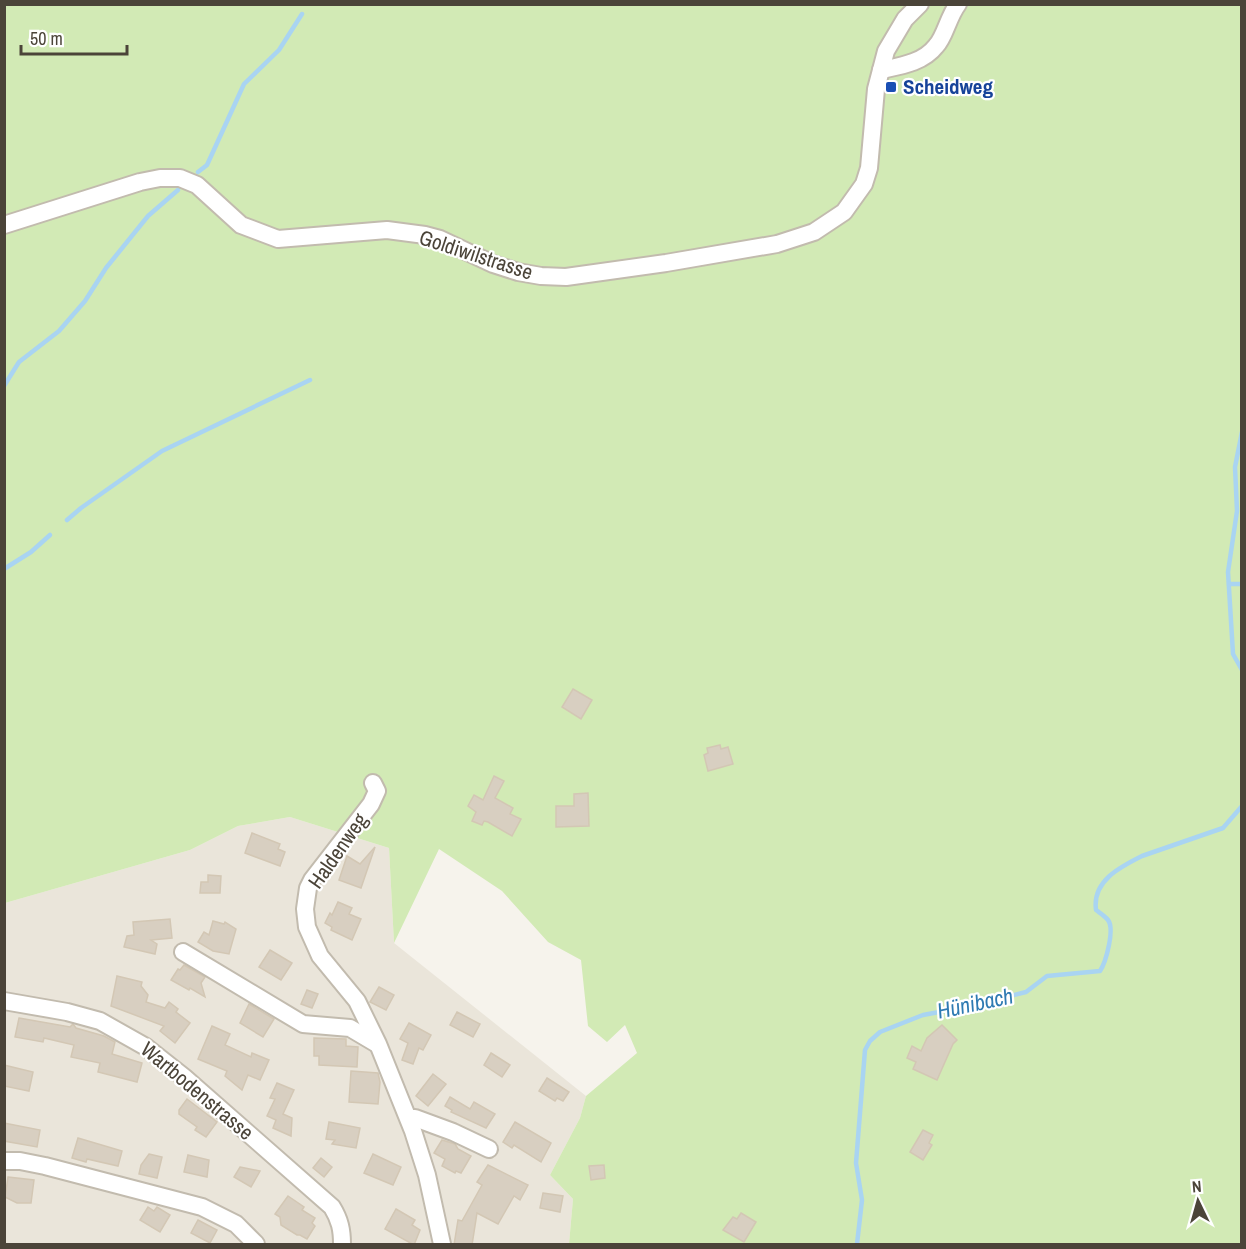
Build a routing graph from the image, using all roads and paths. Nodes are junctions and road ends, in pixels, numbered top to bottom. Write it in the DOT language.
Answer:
graph roads {
  1 [pos="920,4"];
  2 [pos="958,4"];
  3 [pos="881,70"];
  4 [pos="4,225"];
  5 [pos="373,783"];
  6 [pos="183,952"];
  7 [pos="4,1001"];
  8 [pos="378,1044"];
  9 [pos="409,1118"];
  10 [pos="489,1149"];
  11 [pos="4,1161"];
  12 [pos="256,1245"];
  13 [pos="342,1245"];
  14 [pos="442,1245"];
  1 -- 3 [label="street, Goldiwilstrasse"];
  2 -- 3 [label="street"];
  3 -- 4 [label="street, Goldiwilstrasse"];
  5 -- 8 [label="street, Haldenweg"];
  6 -- 8 [label="street"];
  7 -- 13 [label="street, Wartbodenstrasse"];
  8 -- 9 [label="street, Haldenweg"];
  9 -- 10 [label="street"];
  9 -- 14 [label="street, Haldenweg"];
  11 -- 12 [label="street"];
}
